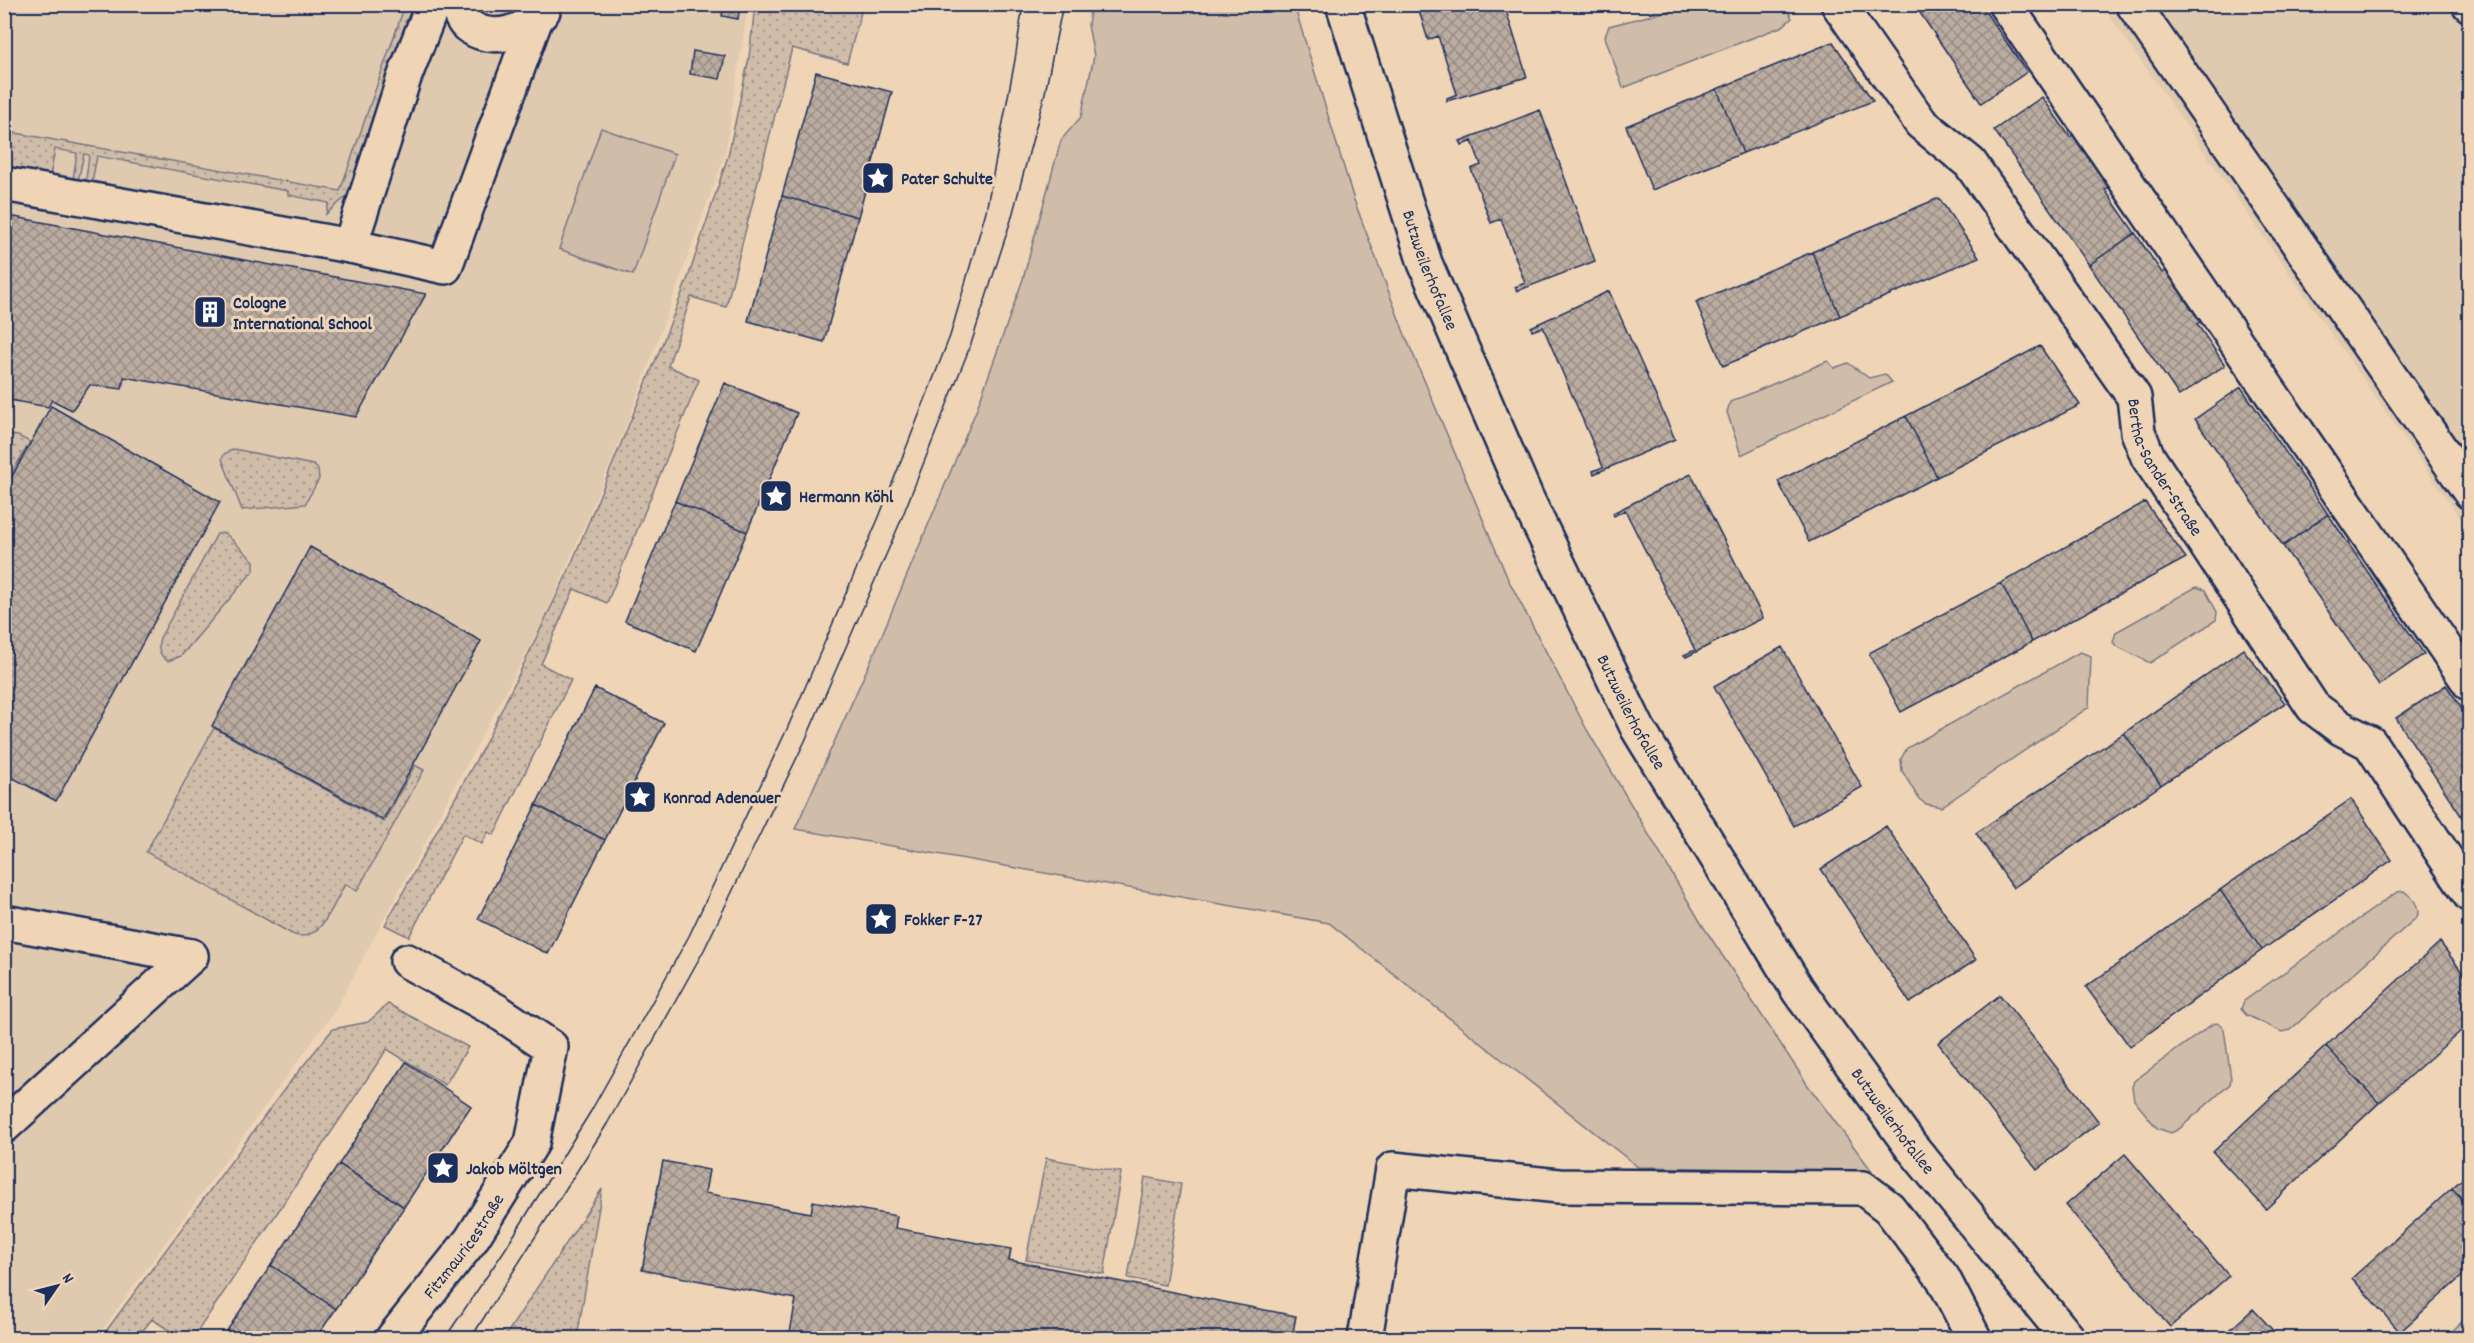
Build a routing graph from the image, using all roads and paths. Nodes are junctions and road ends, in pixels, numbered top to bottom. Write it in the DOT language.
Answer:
graph roads {
  1 [pos="433,4"];
  2 [pos="456,4"];
  3 [pos="1343,4"];
  4 [pos="1838,4"];
  5 [pos="2005,4"];
  6 [pos="541,13"];
  7 [pos="2139,14"];
  8 [pos="4,184"];
  9 [pos="350,246"];
  10 [pos="2469,492"];
  11 [pos="2469,684"];
  12 [pos="2469,895"];
  13 [pos="4,922"];
  14 [pos="407,961"];
  15 [pos="4,1126"];
  16 [pos="393,1338"];
  17 [pos="1365,1338"];
  18 [pos="1974,1338"];
  19 [pos="2068,1338"];
  1 -- 9 [label="street"];
  2 -- 6 [label="street"];
  3 -- 19 [label="street, Butzweilerhofallee"];
  4 -- 12 [label="street, Bertha-Sander-Straße"];
  5 -- 11 [label="street"];
  6 -- 9 [label="street"];
  7 -- 10 [label="street"];
  8 -- 9 [label="street"];
  13 -- 15 [label="street"];
  14 -- 16 [label="street, Fitzmauricestraße"];
  17 -- 18 [label="street"];
}
